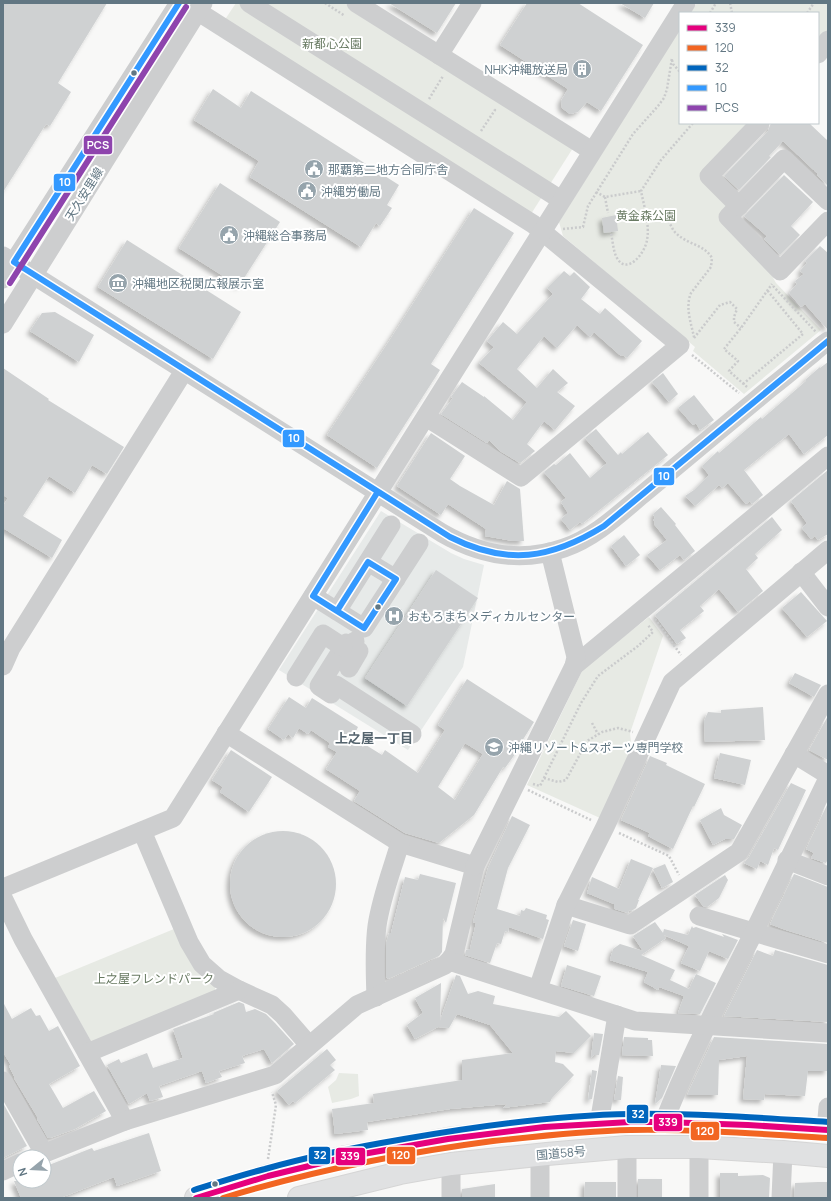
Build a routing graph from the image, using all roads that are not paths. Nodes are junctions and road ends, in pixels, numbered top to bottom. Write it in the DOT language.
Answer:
graph roads {
  1 [pos="179,3"];
  2 [pos="249,3"];
  3 [pos="472,3"];
  4 [pos="686,3"];
  5 [pos="200,7"];
  6 [pos="353,11"];
  7 [pos="680,12"];
  8 [pos="679,14"];
  9 [pos="828,40"];
  10 [pos="819,53"];
  11 [pos="443,67"];
  12 [pos="759,124"];
  13 [pos="592,151"];
  14 [pos="555,196"];
  15 [pos="828,201"];
  16 [pos="739,206"];
  17 [pos="828,221"];
  18 [pos="541,231"];
  19 [pos="8,259"];
  20 [pos="34,275"];
  21 [pos="3,279"];
  22 [pos="3,324"];
  23 [pos="827,342"];
  24 [pos="184,371"];
  25 [pos="426,417"];
  26 [pos="828,456"];
  27 [pos="377,493"];
  28 [pos="391,525"];
  29 [pos="419,542"];
  30 [pos="828,550"];
  31 [pos="550,552"];
  32 [pos="368,562"];
  33 [pos="800,572"];
  34 [pos="396,579"];
  35 [pos="313,596"];
  36 [pos="828,607"];
  37 [pos="337,611"];
  38 [pos="364,628"];
  39 [pos="347,647"];
  40 [pos="3,666"];
  41 [pos="574,666"];
  42 [pos="349,668"];
  43 [pos="296,677"];
  44 [pos="828,694"];
  45 [pos="226,733"];
  46 [pos="412,734"];
  47 [pos="794,754"];
  48 [pos="828,774"];
  49 [pos="828,778"];
  50 [pos="142,831"];
  51 [pos="400,843"];
  52 [pos="787,860"];
  53 [pos="475,866"];
  54 [pos="828,876"];
  55 [pos="3,888"];
  56 [pos="3,898"];
  57 [pos="566,905"];
  58 [pos="699,916"];
  59 [pos="753,933"];
  60 [pos="828,954"];
  61 [pos="449,961"];
  62 [pos="538,989"];
  63 [pos="240,990"];
  64 [pos="376,997"];
  65 [pos="617,1015"];
  66 [pos="706,1026"];
  67 [pos="828,1033"];
  68 [pos="310,1045"];
  69 [pos="87,1053"];
  70 [pos="3,1081"];
  71 [pos="828,1107"];
  72 [pos="125,1120"];
  73 [pos="664,1122"];
  74 [pos="599,1124"];
  75 [pos="827,1130"];
  76 [pos="699,1147"];
  77 [pos="627,1148"];
  78 [pos="37,1149"];
  79 [pos="52,1150"];
  80 [pos="782,1152"];
  81 [pos="540,1155"];
  82 [pos="828,1156"];
  83 [pos="451,1164"];
  84 [pos="196,1198"];
  85 [pos="299,1198"];
  86 [pos="451,1198"];
  87 [pos="540,1198"];
  88 [pos="627,1198"];
  89 [pos="699,1198"];
  90 [pos="781,1198"];
  1 -- 19 [label="street, 天久安里線"];
  2 -- 14 [label="street"];
  3 -- 11 [label="street"];
  4 -- 7 [label="street"];
  5 -- 18 [label="street"];
  5 -- 20 [label="street, 天久安里線"];
  6 -- 11 [label="street"];
  8 -- 13 [label="street"];
  9 -- 10 [label="street"];
  11 -- 13 [label="street"];
  12 -- 16 [label="street"];
  13 -- 18 [label="street"];
  15 -- 16 [label="street"];
  16 -- 17 [label="street"];
  18 -- 25 [label="street"];
  18 -- 25 [label="street"];
  19 -- 20 [label="street"];
  19 -- 21 [label="street, 天久安里線"];
  20 -- 22 [label="street, 天久安里線"];
  20 -- 24 [label="street"];
  23 -- 31 [label="street"];
  24 -- 27 [label="street"];
  24 -- 40 [label="street"];
  25 -- 27 [label="street"];
  26 -- 41 [label="street"];
  27 -- 31 [label="street"];
  27 -- 35 [label="street"];
  28 -- 32 [label="street"];
  29 -- 34 [label="street"];
  30 -- 33 [label="street"];
  31 -- 41 [label="street"];
  32 -- 34 [label="street"];
  32 -- 37 [label="street"];
  33 -- 36 [label="street"];
  33 -- 57 [label="street"];
  34 -- 38 [label="street"];
  35 -- 37 [label="street"];
  35 -- 45 [label="street"];
  37 -- 38 [label="street"];
  38 -- 39 [label="street"];
  39 -- 42 [label="street"];
  39 -- 43 [label="street"];
  39 -- 46 [label="street"];
  41 -- 53 [label="street"];
  44 -- 47 [label="street"];
  45 -- 50 [label="street"];
  45 -- 51 [label="street"];
  47 -- 48 [label="street"];
  47 -- 57 [label="street"];
  49 -- 52 [label="street"];
  50 -- 55 [label="street"];
  50 -- 63 [label="street"];
  51 -- 53 [label="street"];
  51 -- 64 [label="street"];
  52 -- 54 [label="street"];
  52 -- 59 [label="street"];
  53 -- 61 [label="street"];
  56 -- 69 [label="street"];
  57 -- 62 [label="street"];
  58 -- 59 [label="street"];
  59 -- 60 [label="street"];
  59 -- 66 [label="street"];
  61 -- 62 [label="street"];
  61 -- 64 [label="street"];
  62 -- 65 [label="street"];
  63 -- 68 [label="street"];
  63 -- 69 [label="street"];
  64 -- 68 [label="street"];
  65 -- 66 [label="street"];
  65 -- 74 [label="street"];
  66 -- 67 [label="street"];
  66 -- 73 [label="street"];
  68 -- 72 [label="street"];
  69 -- 72 [label="street"];
  70 -- 78 [label="street"];
  71 -- 75 [label="street"];
  72 -- 79 [label="street"];
  73 -- 74 [label="highway"];
  73 -- 75 [label="highway"];
  74 -- 84 [label="highway"];
  76 -- 77 [label="highway, 国道58号"];
  76 -- 80 [label="highway, 国道58号"];
  76 -- 89 [label="street"];
  77 -- 81 [label="highway, 国道58号"];
  77 -- 88 [label="street"];
  80 -- 82 [label="highway, 国道58号"];
  80 -- 90 [label="street"];
  81 -- 83 [label="highway, 国道58号"];
  81 -- 87 [label="street"];
  83 -- 85 [label="highway, 国道58号"];
  83 -- 86 [label="street"];
}
